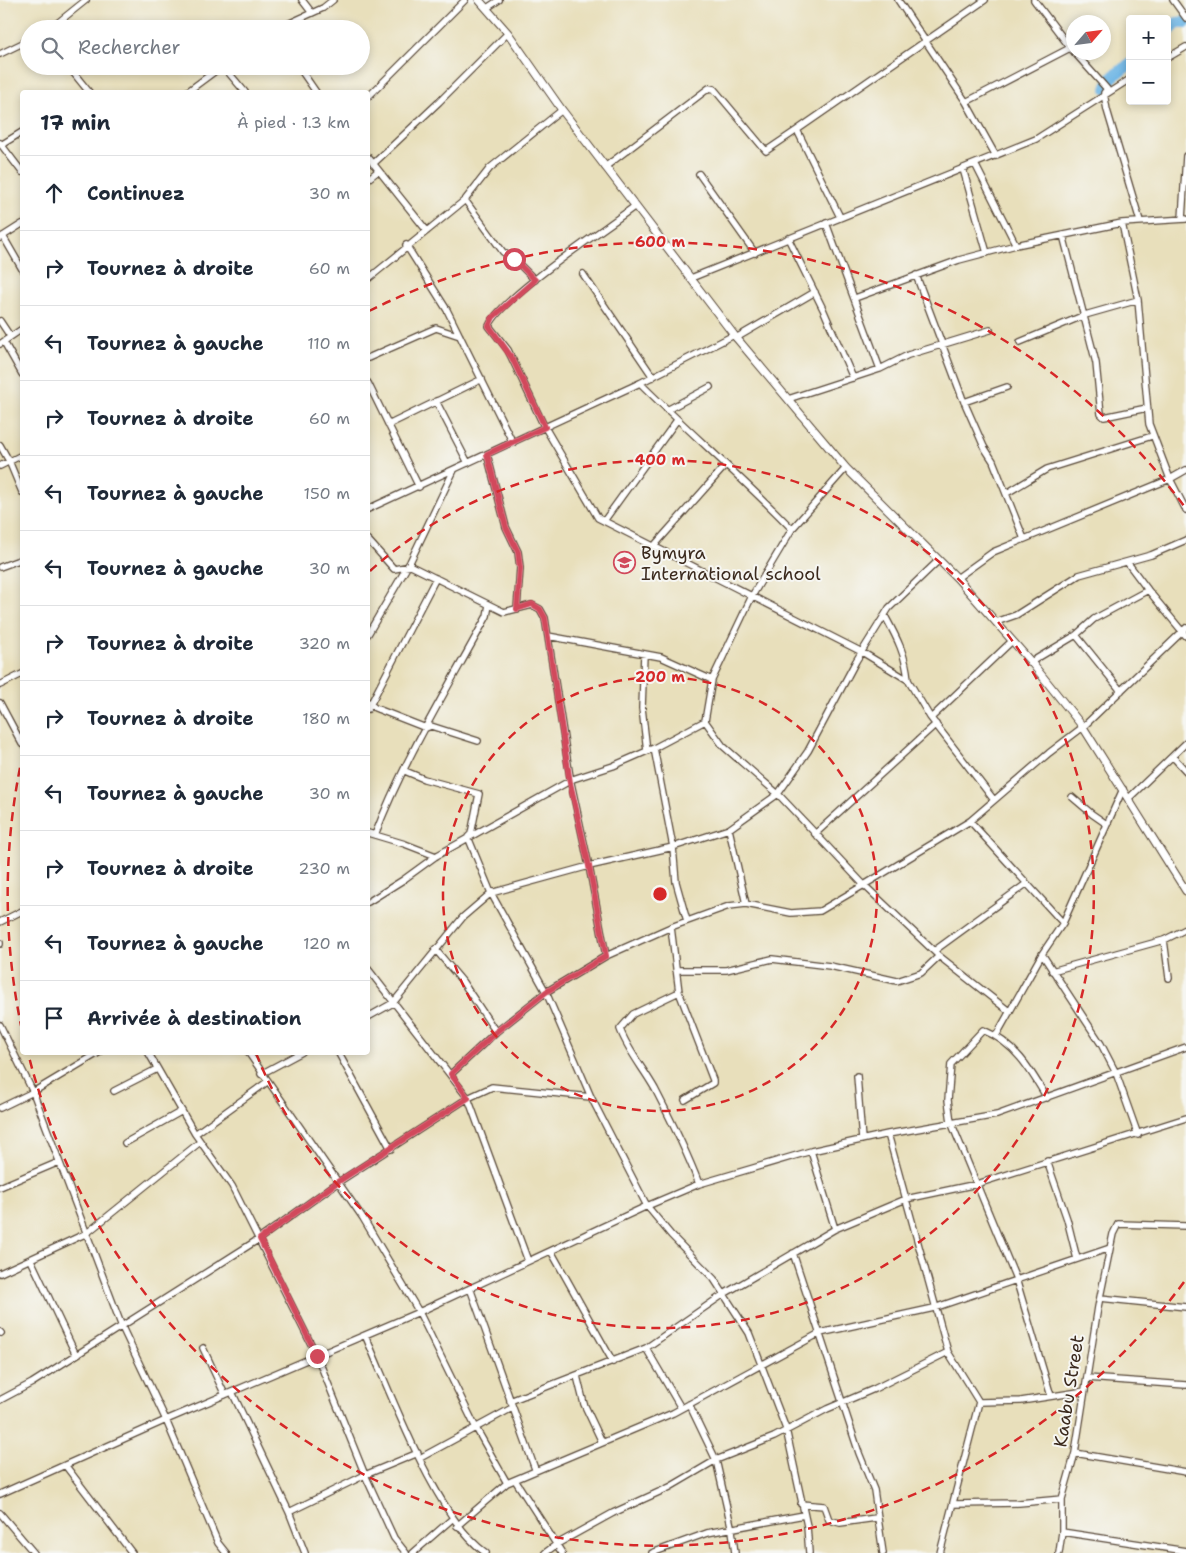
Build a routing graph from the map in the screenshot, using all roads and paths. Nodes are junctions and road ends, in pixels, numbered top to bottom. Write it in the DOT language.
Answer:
graph roads {
  1 [pos="86,0"];
  2 [pos="302,0"];
  3 [pos="333,0"];
  4 [pos="465,0"];
  5 [pos="479,0"];
  6 [pos="499,0"];
  7 [pos="898,0"];
  8 [pos="985,0"];
  9 [pos="1034,0"];
  10 [pos="1173,0"];
  11 [pos="487,8"];
  12 [pos="312,13"];
  13 [pos="1186,18"];
  14 [pos="61,20"];
  15 [pos="297,20"];
  16 [pos="508,33"];
  17 [pos="925,43"];
  18 [pos="1066,43"];
  19 [pos="20,44"];
  20 [pos="1186,47"];
  21 [pos="0,54"];
  22 [pos="1066,54"];
  23 [pos="1171,56"];
  24 [pos="1080,60"];
  25 [pos="74,75"];
  26 [pos="210,75"];
  27 [pos="230,75"];
  28 [pos="304,75"];
  29 [pos="1126,81"];
  30 [pos="85,90"];
  31 [pos="190,90"];
  32 [pos="243,90"];
  33 [pos="315,90"];
  34 [pos="1104,93"];
  35 [pos="370,95"];
  36 [pos="966,102"];
  37 [pos="562,110"];
  38 [pos="797,130"];
  39 [pos="20,133"];
  40 [pos="1,144"];
  41 [pos="996,156"];
  42 [pos="1186,156"];
  43 [pos="370,160"];
  44 [pos="373,164"];
  45 [pos="975,164"];
  46 [pos="605,167"];
  47 [pos="20,169"];
  48 [pos="964,169"];
  49 [pos="378,170"];
  50 [pos="699,174"];
  51 [pos="370,177"];
  52 [pos="465,200"];
  53 [pos="635,206"];
  54 [pos="840,217"];
  55 [pos="1184,219"];
  56 [pos="1140,221"];
  57 [pos="1122,222"];
  58 [pos="826,223"];
  59 [pos="20,225"];
  60 [pos="427,231"];
  61 [pos="1063,235"];
  62 [pos="2,237"];
  63 [pos="788,238"];
  64 [pos="406,245"];
  65 [pos="1016,245"];
  66 [pos="755,253"];
  67 [pos="987,253"];
  68 [pos="20,266"];
  69 [pos="583,274"];
  70 [pos="916,275"];
  71 [pos="370,277"];
  72 [pos="691,278"];
  73 [pos="535,280"];
  74 [pos="815,292"];
  75 [pos="855,298"];
  76 [pos="1138,300"];
  77 [pos="1085,315"];
  78 [pos="0,321"];
  79 [pos="20,330"];
  80 [pos="990,330"];
  81 [pos="10,336"];
  82 [pos="460,336"];
  83 [pos="735,336"];
  84 [pos="1020,342"];
  85 [pos="2,343"];
  86 [pos="940,344"];
  87 [pos="370,357"];
  88 [pos="880,369"];
  89 [pos="20,371"];
  90 [pos="653,376"];
  91 [pos="853,378"];
  92 [pos="482,379"];
  93 [pos="640,383"];
  94 [pos="370,387"];
  95 [pos="710,387"];
  96 [pos="1007,387"];
  97 [pos="788,399"];
  98 [pos="436,401"];
  99 [pos="964,402"];
  100 [pos="1147,408"];
  101 [pos="667,410"];
  102 [pos="677,420"];
  103 [pos="388,425"];
  104 [pos="545,427"];
  105 [pos="1152,436"];
  106 [pos="512,443"];
  107 [pos="0,445"];
  108 [pos="487,454"];
  109 [pos="20,456"];
  110 [pos="9,460"];
  111 [pos="468,463"];
  112 [pos="0,466"];
  113 [pos="725,466"];
  114 [pos="846,468"];
  115 [pos="454,470"];
  116 [pos="1186,470"];
  117 [pos="1170,479"];
  118 [pos="20,487"];
  119 [pos="418,487"];
  120 [pos="1007,493"];
  121 [pos="370,508"];
  122 [pos="1186,510"];
  123 [pos="604,521"];
  124 [pos="792,529"];
  125 [pos="1024,539"];
  126 [pos="1186,540"];
  127 [pos="370,542"];
  128 [pos="653,547"];
  129 [pos="20,560"];
  130 [pos="939,560"];
  131 [pos="1127,562"];
  132 [pos="0,567"];
  133 [pos="405,567"];
  134 [pos="436,578"];
  135 [pos="957,578"];
  136 [pos="1148,590"];
  137 [pos="752,596"];
  138 [pos="490,604"];
  139 [pos="517,609"];
  140 [pos="885,616"];
  141 [pos="996,622"];
  142 [pos="370,630"];
  143 [pos="1185,632"];
  144 [pos="1076,635"];
  145 [pos="548,636"];
  146 [pos="1012,641"];
  147 [pos="862,652"];
  148 [pos="644,654"];
  149 [pos="1031,662"];
  150 [pos="20,675"];
  151 [pos="712,680"];
  152 [pos="908,680"];
  153 [pos="0,685"];
  154 [pos="1121,692"];
  155 [pos="370,700"];
  156 [pos="0,703"];
  157 [pos="370,705"];
  158 [pos="2,711"];
  159 [pos="931,718"];
  160 [pos="705,721"];
  161 [pos="936,724"];
  162 [pos="1083,727"];
  163 [pos="426,728"];
  164 [pos="20,741"];
  165 [pos="478,741"];
  166 [pos="1186,743"];
  167 [pos="654,748"];
  168 [pos="647,751"];
  169 [pos="1173,757"];
  170 [pos="405,771"];
  171 [pos="1186,771"];
  172 [pos="570,783"];
  173 [pos="1123,789"];
  174 [pos="778,794"];
  175 [pos="1072,796"];
  176 [pos="1129,798"];
  177 [pos="994,800"];
  178 [pos="970,821"];
  179 [pos="1106,823"];
  180 [pos="729,828"];
  181 [pos="370,834"];
  182 [pos="815,834"];
  183 [pos="375,835"];
  184 [pos="468,837"];
  185 [pos="672,847"];
  186 [pos="436,856"];
  187 [pos="589,866"];
  188 [pos="1026,884"];
  189 [pos="864,885"];
  190 [pos="1186,891"];
  191 [pos="491,893"];
  192 [pos="370,901"];
  193 [pos="746,904"];
  194 [pos="20,912"];
  195 [pos="687,921"];
  196 [pos="0,922"];
  197 [pos="1063,923"];
  198 [pos="671,927"];
  199 [pos="1186,929"];
  200 [pos="1164,940"];
  201 [pos="435,949"];
  202 [pos="934,951"];
  203 [pos="1042,954"];
  204 [pos="606,956"];
  205 [pos="939,956"];
  206 [pos="676,970"];
  207 [pos="1052,971"];
  208 [pos="370,972"];
  209 [pos="1169,978"];
  210 [pos="546,992"];
  211 [pos="679,992"];
  212 [pos="393,1003"];
  213 [pos="1010,1012"];
  214 [pos="370,1016"];
  215 [pos="0,1025"];
  216 [pos="496,1032"];
  217 [pos="2,1033"];
  218 [pos="996,1036"];
  219 [pos="1186,1047"];
  220 [pos="95,1055"];
  221 [pos="150,1055"];
  222 [pos="250,1055"];
  223 [pos="296,1055"];
  224 [pos="340,1055"];
  225 [pos="157,1069"];
  226 [pos="261,1074"];
  227 [pos="451,1074"];
  228 [pos="1116,1074"];
  229 [pos="857,1076"];
  230 [pos="267,1082"];
  231 [pos="114,1091"];
  232 [pos="33,1092"];
  233 [pos="592,1097"];
  234 [pos="468,1098"];
  235 [pos="1047,1098"];
  236 [pos="685,1100"];
  237 [pos="0,1108"];
  238 [pos="182,1111"];
  239 [pos="1186,1118"];
  240 [pos="951,1122"];
  241 [pos="195,1134"];
  242 [pos="888,1134"];
  243 [pos="1138,1135"];
  244 [pos="862,1140"];
  245 [pos="200,1142"];
  246 [pos="125,1143"];
  247 [pos="391,1149"];
  248 [pos="811,1152"];
  249 [pos="1047,1161"];
  250 [pos="59,1162"];
  251 [pos="336,1183"];
  252 [pos="699,1184"];
  253 [pos="977,1184"];
  254 [pos="0,1187"];
  255 [pos="906,1200"];
  256 [pos="647,1206"];
  257 [pos="1186,1226"];
  258 [pos="834,1229"];
  259 [pos="87,1233"];
  260 [pos="260,1239"];
  261 [pos="1110,1248"];
  262 [pos="551,1250"];
  263 [pos="793,1252"];
  264 [pos="31,1260"];
  265 [pos="1077,1260"];
  266 [pos="528,1261"];
  267 [pos="0,1273"];
  268 [pos="1016,1279"];
  269 [pos="470,1288"];
  270 [pos="724,1294"];
  271 [pos="1100,1298"];
  272 [pos="1186,1307"];
  273 [pos="934,1308"];
  274 [pos="420,1312"];
  275 [pos="122,1326"];
  276 [pos="820,1333"];
  277 [pos="365,1336"];
  278 [pos="203,1348"];
  279 [pos="646,1348"];
  280 [pos="948,1352"];
  281 [pos="76,1356"];
  282 [pos="317,1356"];
  283 [pos="613,1362"];
  284 [pos="762,1364"];
  285 [pos="576,1376"];
  286 [pos="1087,1378"];
  287 [pos="1186,1385"];
  288 [pos="1085,1391"];
  289 [pos="232,1392"];
  290 [pos="225,1395"];
  291 [pos="1051,1396"];
  292 [pos="0,1400"];
  293 [pos="844,1402"];
  294 [pos="979,1402"];
  295 [pos="511,1404"];
  296 [pos="689,1404"];
  297 [pos="681,1408"];
  298 [pos="166,1420"];
  299 [pos="476,1428"];
  300 [pos="786,1429"];
  301 [pos="602,1442"];
  302 [pos="1075,1453"];
  303 [pos="419,1455"];
  304 [pos="716,1460"];
  305 [pos="66,1465"];
  306 [pos="535,1469"];
  307 [pos="1186,1472"];
  308 [pos="365,1475"];
  309 [pos="515,1480"];
  310 [pos="507,1483"];
  311 [pos="0,1494"];
  312 [pos="1062,1498"];
  313 [pos="801,1504"];
  314 [pos="953,1504"];
  315 [pos="0,1512"];
  316 [pos="289,1512"];
  317 [pos="804,1515"];
  318 [pos="876,1518"];
  319 [pos="452,1519"];
  320 [pos="457,1526"];
  321 [pos="732,1530"];
  322 [pos="1062,1532"];
  323 [pos="557,1544"];
  324 [pos="1186,1551"];
  325 [pos="33,1553"];
  326 [pos="132,1553"];
  327 [pos="226,1553"];
  328 [pos="305,1553"];
  329 [pos="406,1553"];
  330 [pos="413,1553"];
  331 [pos="486,1553"];
  332 [pos="545,1553"];
  333 [pos="562,1553"];
  334 [pos="652,1553"];
  335 [pos="735,1553"];
  336 [pos="809,1553"];
  337 [pos="883,1553"];
  338 [pos="940,1553"];
  339 [pos="1060,1553"];
  1 -- 14 [label="street"];
  2 -- 12 [label="street"];
  3 -- 12 [label="street"];
  4 -- 35 [label="street"];
  5 -- 11 [label="street"];
  6 -- 11 [label="street"];
  7 -- 17 [label="street"];
  8 -- 17 [label="street"];
  9 -- 18 [label="street"];
  10 -- 13 [label="street"];
  11 -- 16 [label="street"];
  12 -- 15 [label="street"];
  16 -- 37 [label="street"];
  16 -- 44 [label="street"];
  17 -- 36 [label="street"];
  17 -- 38 [label="street"];
  19 -- 21 [label="street"];
  20 -- 23 [label="street"];
  22 -- 36 [label="street"];
  24 -- 34 [label="street"];
  25 -- 30 [label="street"];
  26 -- 31 [label="street"];
  27 -- 32 [label="street"];
  28 -- 33 [label="street"];
  29 -- 34 [label="street"];
  34 -- 41 [label="street"];
  34 -- 56 [label="street"];
  36 -- 41 [label="street"];
  37 -- 46 [label="street"];
  37 -- 52 [label="street"];
  38 -- 46 [label="street"];
  38 -- 54 [label="street"];
  39 -- 40 [label="street"];
  40 -- 47 [label="street"];
  41 -- 45 [label="street"];
  42 -- 55 [label="street"];
  43 -- 44 [label="street"];
  44 -- 49 [label="street"];
  45 -- 48 [label="street"];
  45 -- 65 [label="street"];
  46 -- 53 [label="street"];
  48 -- 54 [label="street"];
  48 -- 67 [label="street"];
  49 -- 51 [label="street"];
  49 -- 60 [label="street"];
  50 -- 66 [label="street"];
  52 -- 60 [label="street"];
  52 -- 73 [label="street"];
  53 -- 72 [label="street"];
  53 -- 73 [label="street"];
  54 -- 58 [label="street"];
  55 -- 56 [label="street"];
  56 -- 57 [label="street"];
  57 -- 61 [label="street"];
  57 -- 76 [label="street"];
  58 -- 63 [label="street"];
  58 -- 75 [label="street"];
  59 -- 62 [label="street"];
  60 -- 64 [label="street"];
  61 -- 65 [label="street"];
  61 -- 77 [label="street"];
  62 -- 68 [label="street"];
  63 -- 66 [label="street"];
  63 -- 74 [label="street"];
  64 -- 71 [label="street"];
  64 -- 82 [label="street"];
  65 -- 67 [label="street"];
  66 -- 72 [label="street"];
  67 -- 70 [label="street"];
  69 -- 90 [label="street"];
  70 -- 75 [label="street"];
  70 -- 86 [label="street"];
  72 -- 83 [label="street"];
  73 -- 104 [label="street"];
  74 -- 83 [label="street"];
  74 -- 91 [label="street"];
  75 -- 88 [label="street"];
  76 -- 77 [label="street"];
  76 -- 100 [label="street"];
  77 -- 84 [label="street"];
  77 -- 100 [label="street"];
  78 -- 81 [label="street"];
  79 -- 81 [label="street"];
  80 -- 86 [label="street"];
  81 -- 85 [label="street"];
  82 -- 87 [label="street"];
  82 -- 92 [label="street"];
  83 -- 90 [label="street"];
  83 -- 97 [label="street"];
  85 -- 89 [label="street"];
  86 -- 88 [label="street"];
  86 -- 99 [label="street"];
  88 -- 91 [label="street"];
  90 -- 93 [label="street"];
  91 -- 97 [label="street"];
  92 -- 98 [label="street"];
  92 -- 106 [label="street"];
  93 -- 101 [label="street"];
  93 -- 104 [label="street"];
  94 -- 103 [label="street"];
  95 -- 101 [label="street"];
  96 -- 99 [label="street"];
  97 -- 114 [label="street"];
  98 -- 103 [label="street"];
  98 -- 111 [label="street"];
  99 -- 120 [label="street"];
  100 -- 105 [label="street"];
  101 -- 102 [label="street"];
  102 -- 113 [label="street"];
  102 -- 123 [label="street"];
  103 -- 119 [label="street"];
  104 -- 106 [label="street"];
  104 -- 123 [label="street"];
  105 -- 117 [label="street"];
  105 -- 120 [label="street"];
  106 -- 108 [label="street"];
  107 -- 110 [label="street"];
  108 -- 111 [label="street"];
  108 -- 139 [label="street"];
  109 -- 110 [label="street"];
  110 -- 112 [label="street"];
  110 -- 118 [label="street"];
  111 -- 115 [label="street"];
  113 -- 124 [label="street"];
  113 -- 128 [label="street"];
  114 -- 124 [label="street"];
  114 -- 130 [label="street"];
  115 -- 119 [label="street"];
  115 -- 133 [label="street"];
  116 -- 117 [label="street"];
  117 -- 122 [label="street"];
  117 -- 125 [label="street"];
  119 -- 121 [label="street"];
  120 -- 125 [label="street"];
  123 -- 128 [label="street"];
  124 -- 137 [label="street"];
  125 -- 135 [label="street"];
  126 -- 131 [label="street"];
  127 -- 133 [label="street"];
  128 -- 137 [label="street"];
  129 -- 132 [label="street"];
  130 -- 135 [label="street"];
  130 -- 140 [label="street"];
  131 -- 136 [label="street"];
  131 -- 141 [label="street"];
  133 -- 134 [label="street"];
  133 -- 142 [label="street"];
  134 -- 138 [label="street"];
  134 -- 155 [label="street"];
  135 -- 141 [label="street"];
  136 -- 143 [label="street"];
  136 -- 144 [label="street"];
  137 -- 147 [label="street"];
  137 -- 151 [label="street"];
  138 -- 139 [label="street"];
  138 -- 163 [label="street"];
  139 -- 145 [label="street"];
  140 -- 147 [label="street"];
  140 -- 152 [label="street"];
  141 -- 146 [label="street"];
  143 -- 154 [label="street"];
  144 -- 149 [label="street"];
  144 -- 154 [label="street"];
  145 -- 148 [label="street"];
  145 -- 172 [label="street"];
  146 -- 149 [label="street"];
  146 -- 159 [label="street"];
  147 -- 152 [label="street"];
  147 -- 174 [label="street"];
  148 -- 151 [label="street"];
  148 -- 168 [label="street"];
  149 -- 162 [label="street"];
  150 -- 153 [label="street"];
  151 -- 160 [label="street"];
  152 -- 159 [label="street"];
  154 -- 162 [label="street"];
  156 -- 158 [label="street"];
  157 -- 163 [label="street"];
  158 -- 164 [label="street"];
  159 -- 161 [label="street"];
  160 -- 167 [label="street"];
  160 -- 174 [label="street"];
  161 -- 177 [label="street"];
  161 -- 182 [label="street"];
  162 -- 173 [label="street"];
  162 -- 177 [label="street"];
  163 -- 165 [label="street"];
  163 -- 170 [label="street"];
  166 -- 169 [label="street"];
  167 -- 168 [label="street"];
  167 -- 185 [label="street"];
  168 -- 172 [label="street"];
  169 -- 171 [label="street"];
  169 -- 176 [label="street"];
  170 -- 183 [label="street"];
  170 -- 184 [label="street"];
  172 -- 184 [label="street"];
  172 -- 187 [label="street"];
  173 -- 176 [label="street"];
  173 -- 179 [label="street"];
  174 -- 180 [label="street"];
  174 -- 182 [label="street"];
  175 -- 179 [label="street"];
  176 -- 190 [label="street"];
  177 -- 178 [label="street"];
  178 -- 188 [label="street"];
  178 -- 189 [label="street"];
  179 -- 197 [label="street"];
  180 -- 185 [label="street"];
  180 -- 193 [label="street"];
  181 -- 183 [label="street"];
  182 -- 189 [label="street"];
  183 -- 186 [label="street"];
  184 -- 186 [label="street"];
  184 -- 191 [label="street"];
  185 -- 187 [label="street"];
  185 -- 195 [label="street"];
  186 -- 192 [label="street"];
  187 -- 191 [label="street"];
  187 -- 204 [label="street"];
  188 -- 197 [label="street"];
  188 -- 202 [label="street"];
  189 -- 193 [label="street"];
  189 -- 202 [label="street"];
  191 -- 201 [label="street"];
  191 -- 210 [label="street"];
  193 -- 195 [label="street"];
  194 -- 196 [label="street"];
  195 -- 198 [label="street"];
  197 -- 203 [label="street"];
  198 -- 204 [label="street"];
  198 -- 206 [label="street"];
  199 -- 200 [label="street"];
  200 -- 207 [label="street"];
  200 -- 209 [label="street"];
  201 -- 212 [label="street"];
  201 -- 216 [label="street"];
  202 -- 205 [label="street"];
  203 -- 207 [label="street"];
  203 -- 213 [label="street"];
  204 -- 210 [label="street"];
  205 -- 206 [label="street"];
  205 -- 213 [label="street"];
  206 -- 211 [label="street"];
  207 -- 228 [label="street"];
  208 -- 212 [label="street"];
  210 -- 216 [label="street"];
  210 -- 233 [label="street"];
  211 -- 236 [label="street"];
  211 -- 252 [label="street"];
  212 -- 214 [label="street"];
  212 -- 227 [label="street"];
  213 -- 218 [label="street"];
  215 -- 217 [label="street"];
  216 -- 227 [label="street"];
  217 -- 232 [label="street"];
  218 -- 235 [label="street"];
  218 -- 240 [label="street"];
  219 -- 228 [label="street"];
  220 -- 232 [label="street"];
  221 -- 225 [label="street"];
  222 -- 226 [label="street"];
  223 -- 226 [label="street"];
  224 -- 247 [label="street"];
  225 -- 231 [label="street"];
  225 -- 238 [label="street"];
  226 -- 230 [label="street"];
  227 -- 234 [label="street"];
  228 -- 235 [label="street"];
  228 -- 243 [label="street"];
  229 -- 244 [label="street"];
  230 -- 241 [label="street"];
  230 -- 251 [label="street"];
  232 -- 237 [label="street"];
  232 -- 250 [label="street"];
  233 -- 234 [label="street"];
  233 -- 256 [label="street"];
  234 -- 247 [label="street"];
  234 -- 266 [label="street"];
  235 -- 240 [label="street"];
  238 -- 241 [label="street"];
  238 -- 246 [label="street"];
  239 -- 243 [label="street"];
  240 -- 242 [label="street"];
  240 -- 253 [label="street"];
  241 -- 245 [label="street"];
  242 -- 244 [label="street"];
  242 -- 255 [label="street"];
  243 -- 249 [label="street"];
  244 -- 248 [label="street"];
  245 -- 259 [label="street"];
  245 -- 260 [label="street"];
  247 -- 251 [label="street"];
  248 -- 252 [label="street"];
  248 -- 258 [label="street"];
  249 -- 253 [label="street"];
  249 -- 265 [label="street"];
  250 -- 254 [label="street"];
  250 -- 259 [label="street"];
  251 -- 260 [label="street"];
  251 -- 274 [label="street"];
  252 -- 256 [label="street"];
  253 -- 255 [label="street"];
  253 -- 268 [label="street"];
  255 -- 258 [label="street"];
  255 -- 273 [label="street"];
  256 -- 262 [label="street"];
  256 -- 270 [label="street"];
  257 -- 261 [label="street, Kaabu Street"];
  258 -- 263 [label="street"];
  259 -- 264 [label="street"];
  259 -- 275 [label="street"];
  260 -- 275 [label="street"];
  260 -- 282 [label="street"];
  261 -- 265 [label="street"];
  261 -- 271 [label="street, Kaabu Street"];
  262 -- 266 [label="street"];
  262 -- 283 [label="street"];
  263 -- 270 [label="street"];
  263 -- 276 [label="street"];
  264 -- 267 [label="street"];
  264 -- 281 [label="street"];
  265 -- 268 [label="street"];
  266 -- 269 [label="street"];
  268 -- 273 [label="street"];
  268 -- 291 [label="street"];
  269 -- 274 [label="street"];
  269 -- 295 [label="street"];
  270 -- 279 [label="street"];
  270 -- 284 [label="street"];
  271 -- 272 [label="street"];
  271 -- 286 [label="street, Kaabu Street"];
  273 -- 276 [label="street"];
  273 -- 280 [label="street"];
  274 -- 277 [label="street"];
  274 -- 299 [label="street"];
  275 -- 281 [label="street"];
  275 -- 298 [label="street"];
  276 -- 284 [label="street"];
  276 -- 293 [label="street"];
  277 -- 282 [label="street"];
  277 -- 303 [label="street"];
  278 -- 290 [label="street"];
  279 -- 283 [label="street"];
  279 -- 297 [label="street"];
  280 -- 293 [label="street"];
  280 -- 294 [label="street"];
  281 -- 292 [label="street"];
  282 -- 289 [label="street"];
  282 -- 308 [label="street"];
  283 -- 285 [label="street"];
  284 -- 296 [label="street"];
  284 -- 300 [label="street"];
  285 -- 295 [label="street"];
  285 -- 301 [label="street"];
  286 -- 287 [label="street"];
  286 -- 288 [label="street, Kaabu Street"];
  288 -- 291 [label="street"];
  288 -- 302 [label="street, Kaabu Street"];
  289 -- 290 [label="street"];
  289 -- 316 [label="street"];
  290 -- 298 [label="street"];
  291 -- 294 [label="street"];
  293 -- 300 [label="street"];
  293 -- 318 [label="street"];
  294 -- 314 [label="street"];
  295 -- 299 [label="street"];
  295 -- 306 [label="street"];
  296 -- 297 [label="street"];
  296 -- 304 [label="street"];
  297 -- 301 [label="street"];
  298 -- 305 [label="street"];
  298 -- 327 [label="street"];
  299 -- 303 [label="street"];
  299 -- 310 [label="street"];
  300 -- 304 [label="street"];
  300 -- 313 [label="street"];
  301 -- 306 [label="street"];
  302 -- 307 [label="street"];
  302 -- 312 [label="street, Kaabu Street"];
  303 -- 308 [label="street"];
  303 -- 319 [label="street"];
  304 -- 321 [label="street"];
  304 -- 323 [label="street"];
  305 -- 311 [label="street"];
  305 -- 326 [label="street"];
  306 -- 309 [label="street"];
  308 -- 316 [label="street"];
  308 -- 329 [label="street"];
  309 -- 310 [label="street"];
  309 -- 323 [label="street"];
  310 -- 320 [label="street"];
  312 -- 314 [label="street"];
  312 -- 322 [label="street, Kaabu Street"];
  313 -- 317 [label="street"];
  313 -- 318 [label="street"];
  314 -- 338 [label="street"];
  315 -- 325 [label="street"];
  316 -- 328 [label="street"];
  317 -- 321 [label="street"];
  317 -- 336 [label="street"];
  318 -- 337 [label="street"];
  319 -- 320 [label="street"];
  319 -- 330 [label="street"];
  320 -- 331 [label="street"];
  321 -- 334 [label="street"];
  321 -- 335 [label="street"];
  322 -- 324 [label="street"];
  322 -- 339 [label="street, Kaabu Street"];
  323 -- 332 [label="street"];
  323 -- 333 [label="street"];
}
